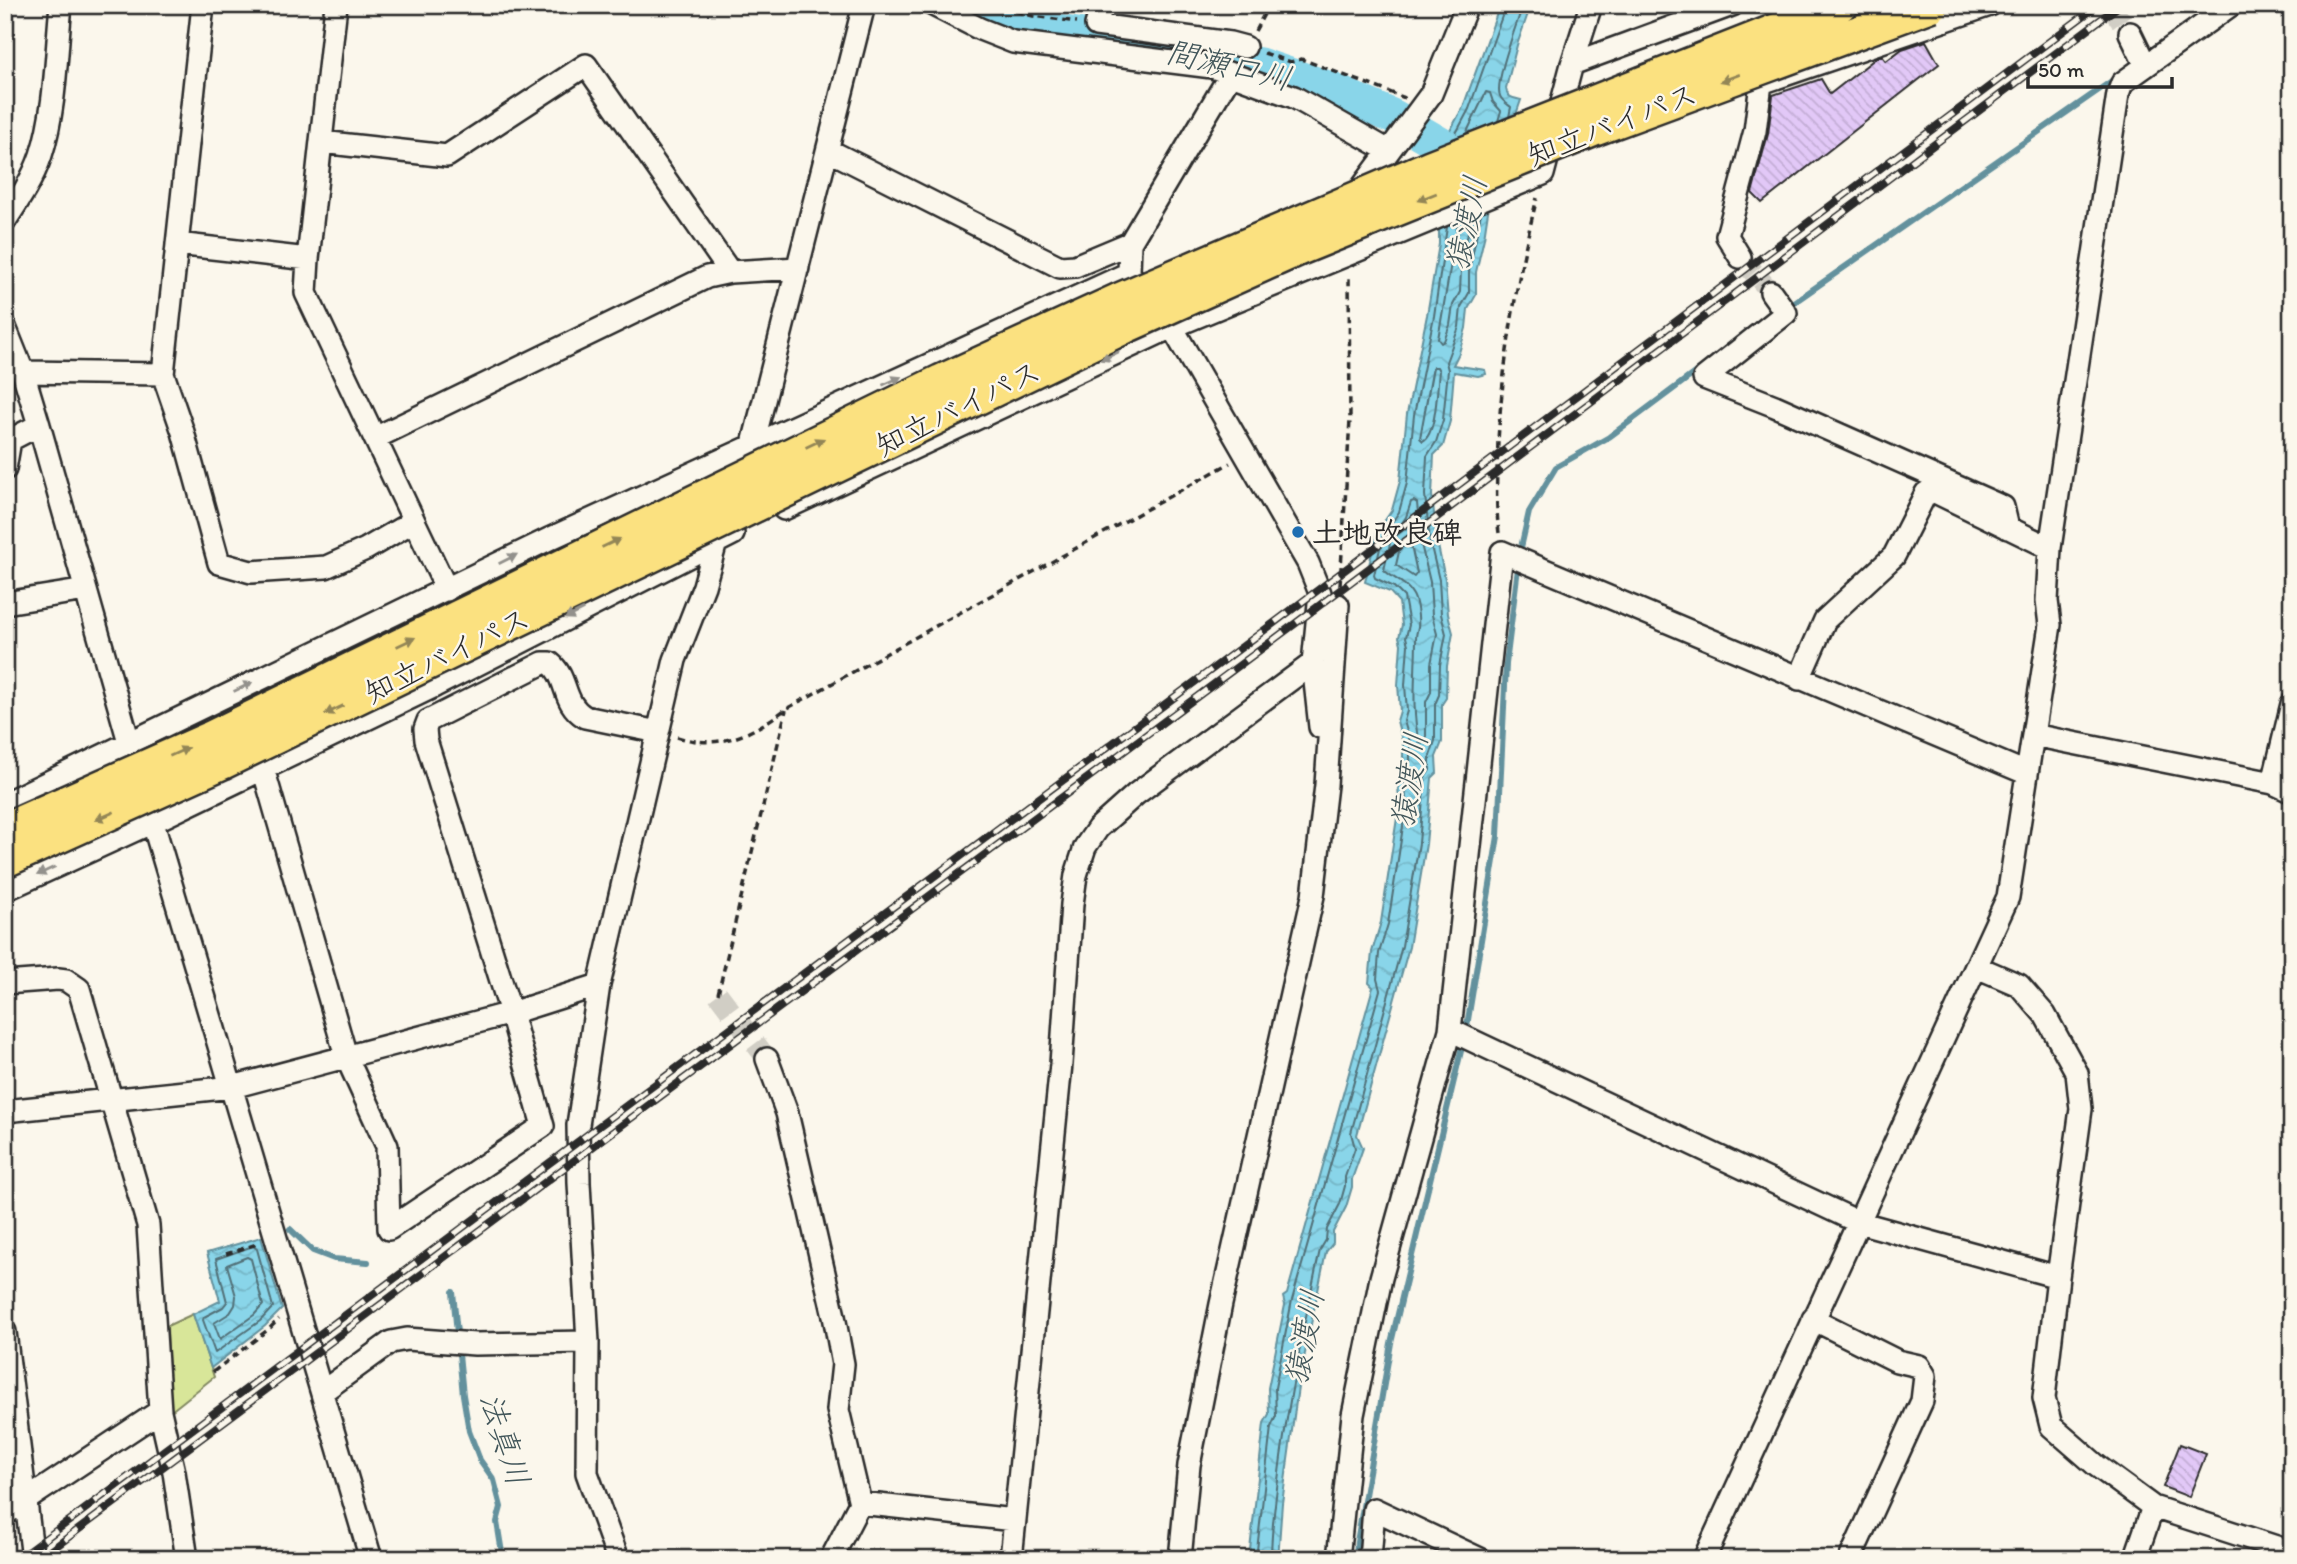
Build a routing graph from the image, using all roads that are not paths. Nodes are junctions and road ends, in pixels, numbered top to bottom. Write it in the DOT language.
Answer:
graph roads {
  1 [pos="61,5"];
  2 [pos="203,5"];
  3 [pos="336,5"];
  4 [pos="864,5"];
  5 [pos="933,5"];
  6 [pos="1466,5"];
  7 [pos="1591,5"];
  8 [pos="1732,5"];
  9 [pos="1840,5"];
  10 [pos="1932,5"];
  11 [pos="1990,5"];
  12 [pos="2231,5"];
  13 [pos="1099,15"];
  14 [pos="2130,33"];
  15 [pos="1245,47"];
  16 [pos="1572,64"];
  17 [pos="2146,66"];
  18 [pos="1230,75"];
  19 [pos="321,142"];
  20 [pos="828,150"];
  21 [pos="1389,151"];
  22 [pos="5,221"];
  23 [pos="1130,243"];
  24 [pos="177,244"];
  25 [pos="1349,255"];
  26 [pos="1740,257"];
  27 [pos="308,260"];
  28 [pos="798,268"];
  29 [pos="730,272"];
  30 [pos="1129,273"];
  31 [pos="1771,292"];
  32 [pos="5,327"];
  33 [pos="1172,327"];
  34 [pos="23,372"];
  35 [pos="163,374"];
  36 [pos="39,425"];
  37 [pos="375,438"];
  38 [pos="753,444"];
  39 [pos="5,468"];
  40 [pos="700,471"];
  41 [pos="771,515"];
  42 [pos="414,521"];
  43 [pos="2008,528"];
  44 [pos="716,542"];
  45 [pos="2050,548"];
  46 [pos="86,590"];
  47 [pos="447,590"];
  48 [pos="5,603"];
  49 [pos="1338,605"];
  50 [pos="1313,663"];
  51 [pos="1799,679"];
  52 [pos="2292,704"];
  53 [pos="658,732"];
  54 [pos="2032,734"];
  55 [pos="129,742"];
  56 [pos="263,768"];
  57 [pos="2026,773"];
  58 [pos="1326,785"];
  59 [pos="2283,788"];
  60 [pos="5,803"];
  61 [pos="153,822"];
  62 [pos="5,829"];
  63 [pos="5,861"];
  64 [pos="5,890"];
  65 [pos="1977,967"];
  66 [pos="5,984"];
  67 [pos="599,985"];
  68 [pos="511,1013"];
  69 [pos="1450,1030"];
  70 [pos="346,1056"];
  71 [pos="767,1059"];
  72 [pos="232,1087"];
  73 [pos="111,1100"];
  74 [pos="5,1111"];
  75 [pos="1858,1222"];
  76 [pos="2058,1276"];
  77 [pos="1814,1319"];
  78 [pos="5,1332"];
  79 [pos="588,1342"];
  80 [pos="322,1392"];
  81 [pos="160,1411"];
  82 [pos="27,1499"];
  83 [pos="860,1503"];
  84 [pos="2153,1507"];
  85 [pos="5,1514"];
  86 [pos="1014,1520"];
  87 [pos="2292,1552"];
  88 [pos="33,1559"];
  89 [pos="187,1559"];
  90 [pos="371,1559"];
  91 [pos="618,1559"];
  92 [pos="831,1559"];
  93 [pos="1011,1559"];
  94 [pos="1180,1559"];
  95 [pos="1338,1559"];
  96 [pos="1370,1559"];
  97 [pos="1480,1559"];
  98 [pos="1704,1559"];
  99 [pos="1850,1559"];
  100 [pos="2135,1559"];
  1 -- 22 [label="street"];
  2 -- 24 [label="street"];
  3 -- 19 [label="street"];
  4 -- 20 [label="street"];
  5 -- 18 [label="street"];
  6 -- 21 [label="street"];
  7 -- 16 [label="street"];
  8 -- 16 [label="street"];
  62 -- 9 [label="highway, 知立バイパス, one-way, bridge"];
  10 -- 63 [label="highway, 知立バイパス, one-way, bridge"];
  11 -- 26 [label="street"];
  12 -- 17 [label="street"];
  13 -- 15 [label="street"];
  14 -- 17 [label="street"];
  16 -- 25 [label="street"];
  17 -- 45 [label="street"];
  18 -- 21 [label="street"];
  18 -- 23 [label="street"];
  19 -- 27 [label="street"];
  19 -- 29 [label="street"];
  20 -- 23 [label="street"];
  20 -- 28 [label="street"];
  21 -- 25 [label="street"];
  23 -- 30 [label="street"];
  24 -- 27 [label="street"];
  24 -- 35 [label="street"];
  25 -- 33 [label="street"];
  27 -- 37 [label="street"];
  28 -- 29 [label="street"];
  28 -- 38 [label="street"];
  29 -- 37 [label="street"];
  30 -- 33 [label="street"];
  38 -- 30 [label="street, one-way"];
  31 -- 43 [label="street"];
  32 -- 34 [label="street"];
  33 -- 41 [label="street, one-way"];
  33 -- 50 [label="street"];
  34 -- 35 [label="street"];
  34 -- 36 [label="street"];
  35 -- 42 [label="street"];
  36 -- 39 [label="street"];
  36 -- 46 [label="street"];
  37 -- 42 [label="street"];
  38 -- 40 [label="street"];
  38 -- 41 [label="street"];
  40 -- 44 [label="street"];
  47 -- 40 [label="street, one-way"];
  41 -- 44 [label="street"];
  42 -- 47 [label="street"];
  43 -- 45 [label="street"];
  43 -- 51 [label="street"];
  44 -- 53 [label="street"];
  44 -- 56 [label="street, one-way"];
  45 -- 54 [label="street"];
  46 -- 48 [label="street"];
  46 -- 55 [label="street"];
  55 -- 47 [label="street, one-way"];
  49 -- 58 [label="street"];
  50 -- 58 [label="street"];
  50 -- 86 [label="street"];
  51 -- 57 [label="street"];
  51 -- 69 [label="street"];
  52 -- 59 [label="street"];
  53 -- 67 [label="street"];
  53 -- 68 [label="street"];
  54 -- 57 [label="street"];
  54 -- 59 [label="street"];
  55 -- 60 [label="street"];
  55 -- 61 [label="street"];
  56 -- 61 [label="street"];
  56 -- 70 [label="street"];
  57 -- 65 [label="street"];
  58 -- 94 [label="street"];
  61 -- 64 [label="street, one-way"];
  61 -- 72 [label="street"];
  65 -- 75 [label="street"];
  65 -- 76 [label="street"];
  66 -- 73 [label="street"];
  67 -- 68 [label="street"];
  67 -- 79 [label="street"];
  68 -- 70 [label="street"];
  68 -- 70 [label="street"];
  69 -- 75 [label="street"];
  69 -- 95 [label="street"];
  70 -- 72 [label="street"];
  71 -- 83 [label="street"];
  72 -- 73 [label="street"];
  72 -- 80 [label="street"];
  73 -- 74 [label="street"];
  73 -- 81 [label="street"];
  75 -- 76 [label="street"];
  75 -- 77 [label="street"];
  76 -- 84 [label="street"];
  77 -- 98 [label="street"];
  77 -- 99 [label="street"];
  78 -- 82 [label="street"];
  79 -- 80 [label="street"];
  79 -- 91 [label="street"];
  80 -- 90 [label="street"];
  81 -- 82 [label="street"];
  81 -- 89 [label="street"];
  82 -- 85 [label="street"];
  82 -- 88 [label="street"];
  83 -- 86 [label="street"];
  83 -- 92 [label="street"];
  84 -- 87 [label="street"];
  84 -- 100 [label="street"];
  86 -- 93 [label="street"];
  96 -- 97 [label="street"];
}
